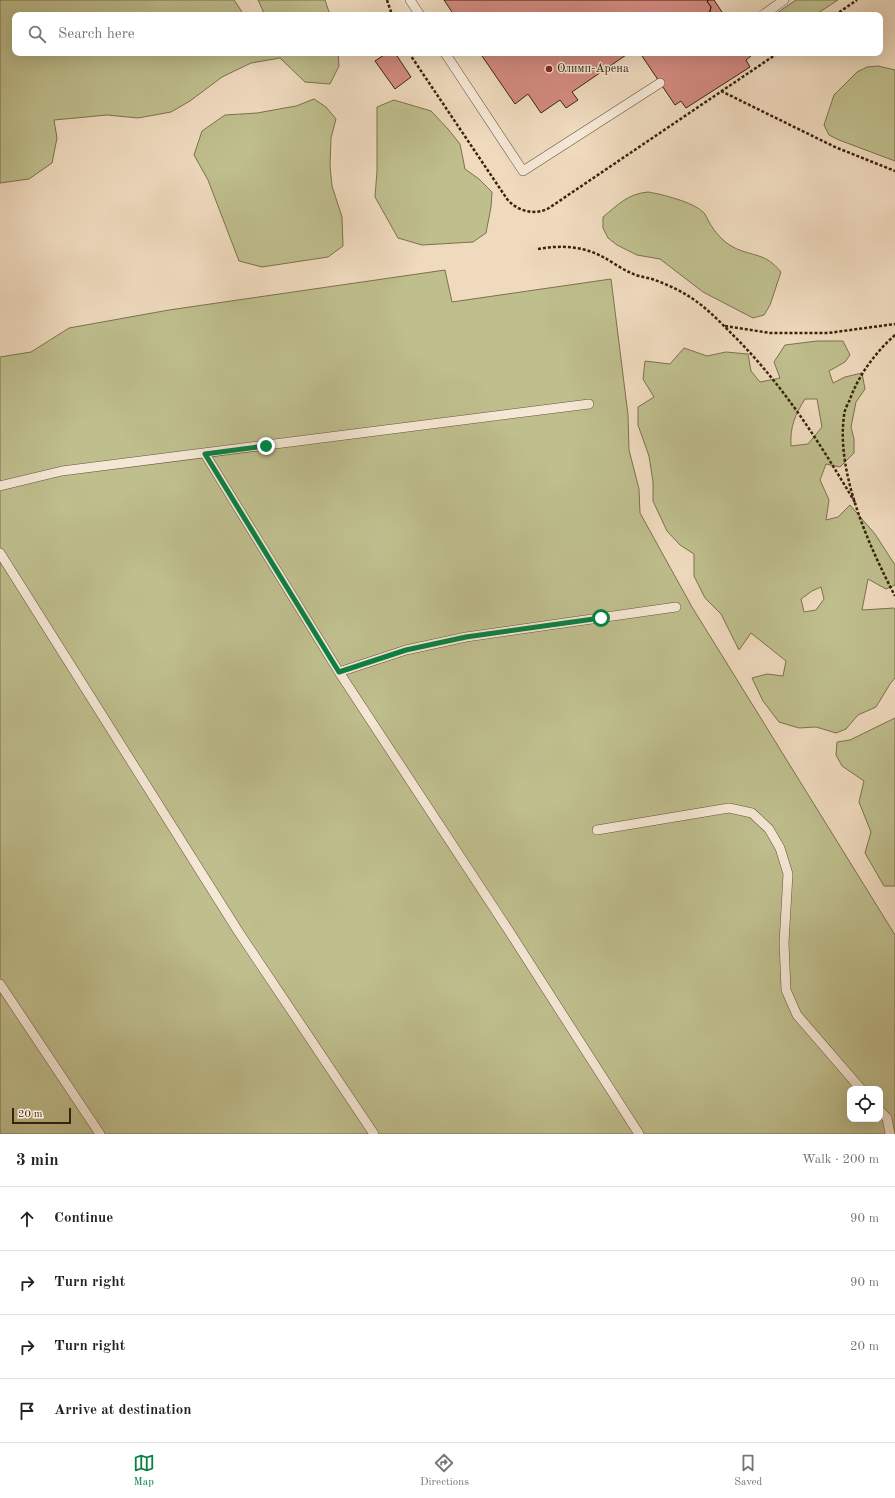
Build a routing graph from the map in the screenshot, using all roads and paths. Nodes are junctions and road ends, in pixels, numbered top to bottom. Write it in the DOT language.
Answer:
graph roads {
  1 [pos="387,0"];
  2 [pos="410,0"];
  3 [pos="784,0"];
  4 [pos="857,0"];
  5 [pos="391,12"];
  6 [pos="418,12"];
  7 [pos="767,12"];
  8 [pos="839,12"];
  9 [pos="447,56"];
  10 [pos="774,56"];
  11 [pos="660,83"];
  12 [pos="895,171"];
  13 [pos="538,248"];
  14 [pos="895,324"];
  15 [pos="724,326"];
  16 [pos="895,335"];
  17 [pos="589,404"];
  18 [pos="205,454"];
  19 [pos="0,486"];
  20 [pos="856,504"];
  21 [pos="0,554"];
  22 [pos="895,596"];
  23 [pos="676,607"];
  24 [pos="339,672"];
  25 [pos="597,830"];
  26 [pos="0,984"];
  27 [pos="858,1086"];
  28 [pos="883,1113"];
  29 [pos="100,1134"];
  30 [pos="374,1134"];
  31 [pos="639,1134"];
  32 [pos="890,1134"];
  1 -- 5 [label="path"];
  2 -- 6 [label="lane"];
  3 -- 7 [label="lane"];
  4 -- 8 [label="path"];
  9 -- 11 [label="lane"];
  10 -- 12 [label="path"];
  13 -- 15 [label="path"];
  14 -- 15 [label="path"];
  15 -- 20 [label="path"];
  16 -- 20 [label="path"];
  17 -- 18 [label="lane"];
  18 -- 19 [label="lane"];
  18 -- 24 [label="lane"];
  20 -- 22 [label="path"];
  21 -- 30 [label="lane"];
  23 -- 24 [label="lane"];
  24 -- 31 [label="lane"];
  25 -- 27 [label="lane"];
  26 -- 29 [label="lane"];
  28 -- 32 [label="lane"];
}
